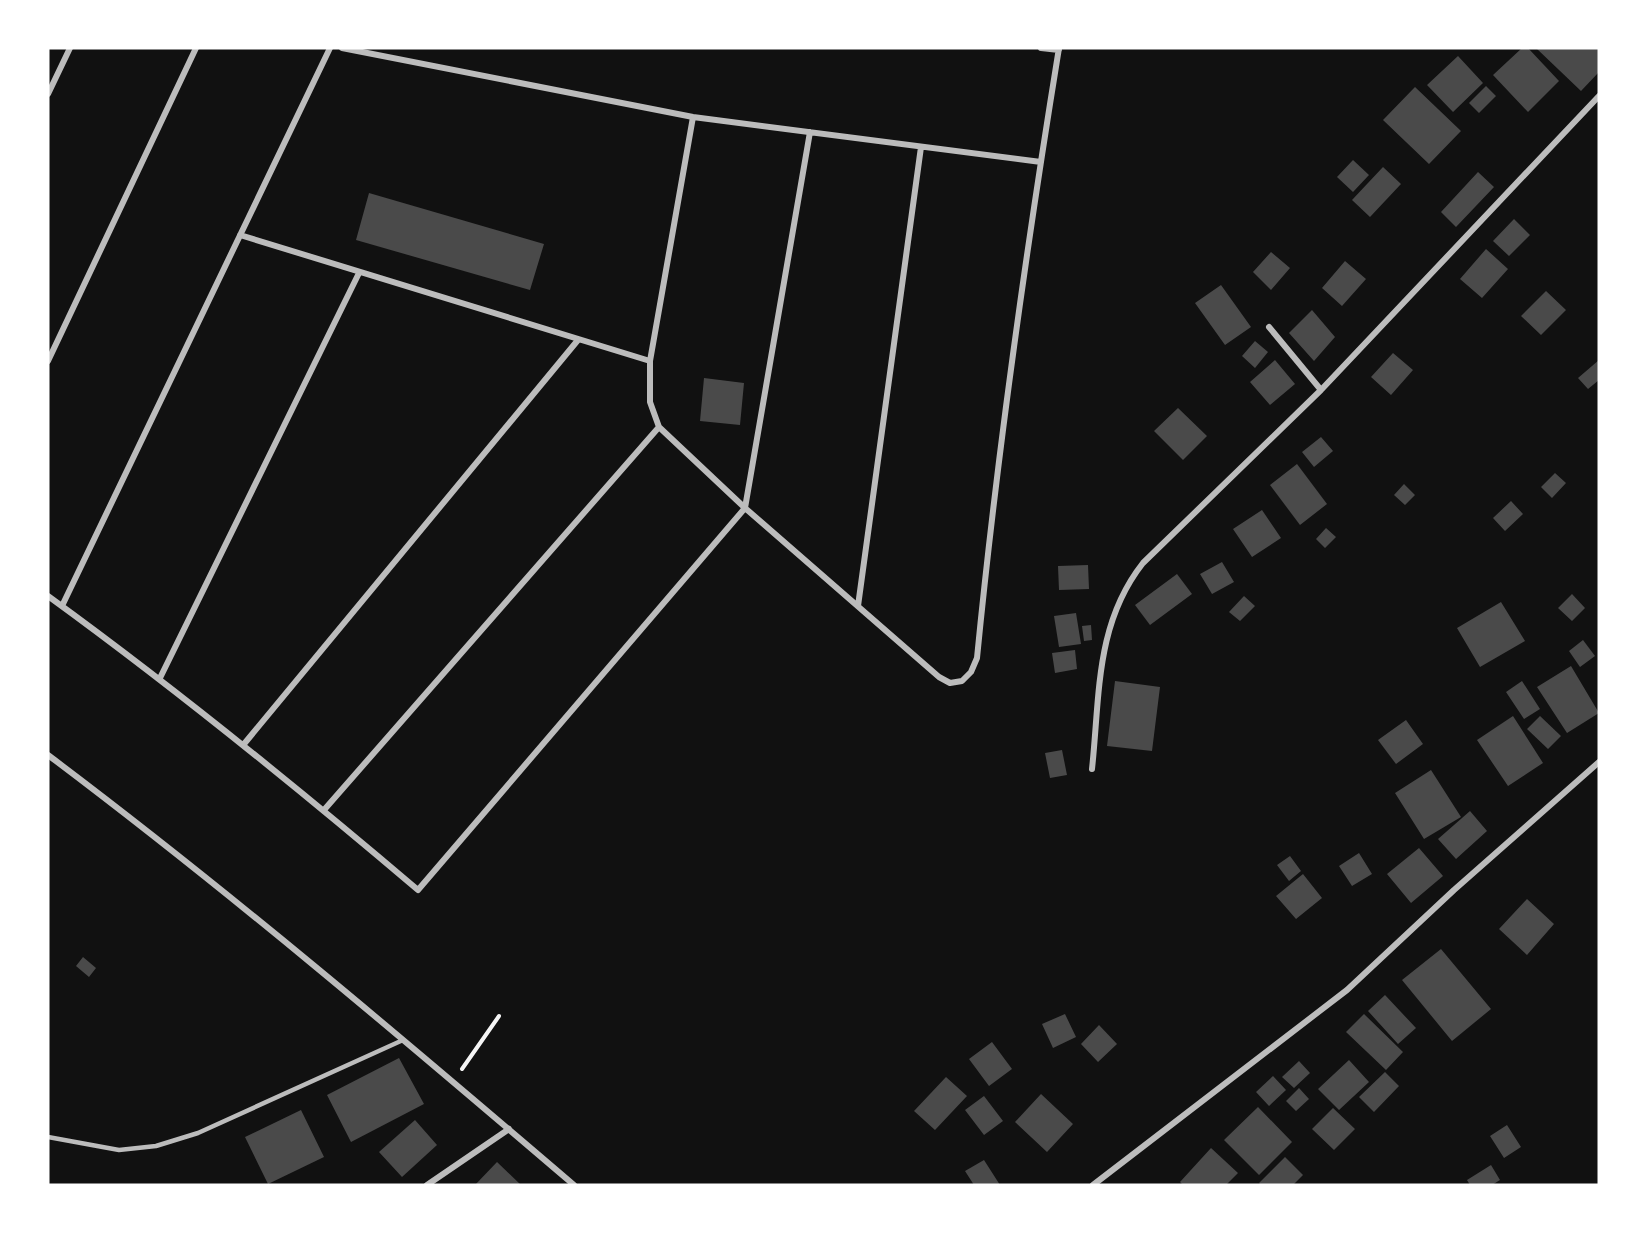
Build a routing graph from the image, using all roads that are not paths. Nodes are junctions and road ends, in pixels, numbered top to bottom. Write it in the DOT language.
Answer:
graph roads {
  1 [pos="70,48"];
  2 [pos="196,48"];
  3 [pos="330,48"];
  4 [pos="342,48"];
  5 [pos="1041,48"];
  6 [pos="1059,49"];
  7 [pos="48,94"];
  8 [pos="1599,96"];
  9 [pos="693,117"];
  10 [pos="810,132"];
  11 [pos="921,147"];
  12 [pos="1041,162"];
  13 [pos="240,236"];
  14 [pos="359,273"];
  15 [pos="1269,327"];
  16 [pos="578,339"];
  17 [pos="650,361"];
  18 [pos="48,362"];
  19 [pos="1321,390"];
  20 [pos="659,427"];
  21 [pos="745,508"];
  22 [pos="48,596"];
  23 [pos="62,606"];
  24 [pos="858,606"];
  25 [pos="160,678"];
  26 [pos="244,744"];
  27 [pos="48,755"];
  28 [pos="1599,762"];
  29 [pos="1092,769"];
  30 [pos="324,810"];
  31 [pos="403,1040"];
  32 [pos="509,1129"];
  33 [pos="48,1137"];
  34 [pos="427,1185"];
  35 [pos="574,1185"];
  36 [pos="1093,1185"];
  1 -- 7 [label="street"];
  2 -- 18 [label="street"];
  3 -- 13 [label="street"];
  4 -- 9 [label="street"];
  5 -- 6 [label="street"];
  6 -- 12 [label="street"];
  8 -- 19 [label="street"];
  9 -- 10 [label="street"];
  9 -- 17 [label="street"];
  10 -- 11 [label="street"];
  10 -- 21 [label="street"];
  11 -- 12 [label="street"];
  11 -- 24 [label="street"];
  12 -- 24 [label="street"];
  13 -- 14 [label="street"];
  13 -- 23 [label="street"];
  14 -- 16 [label="street"];
  14 -- 25 [label="street"];
  15 -- 19 [label="street"];
  16 -- 17 [label="street"];
  16 -- 26 [label="street"];
  17 -- 20 [label="street"];
  19 -- 29 [label="street"];
  20 -- 21 [label="street"];
  20 -- 30 [label="street"];
  21 -- 24 [label="street"];
  21 -- 30 [label="street"];
  22 -- 23 [label="street"];
  23 -- 25 [label="street"];
  25 -- 26 [label="street"];
  26 -- 30 [label="street"];
  27 -- 31 [label="street"];
  28 -- 36 [label="street"];
  31 -- 32 [label="street"];
  31 -- 33 [label="lane"];
  32 -- 34 [label="street"];
  32 -- 35 [label="street"];
}
